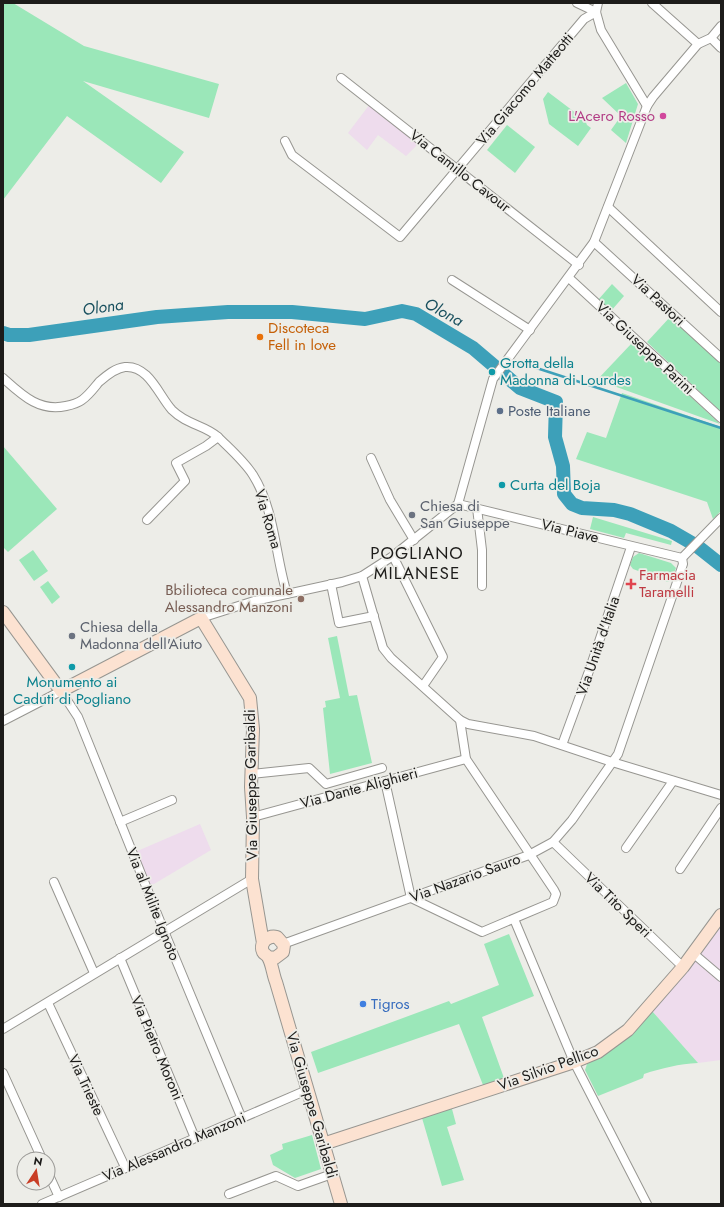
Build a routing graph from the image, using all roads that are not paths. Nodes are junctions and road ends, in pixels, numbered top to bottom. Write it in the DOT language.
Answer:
graph roads {
  1 [pos="577,3"];
  2 [pos="598,3"];
  3 [pos="652,3"];
  4 [pos="596,12"];
  5 [pos="721,26"];
  6 [pos="711,38"];
  7 [pos="698,44"];
  8 [pos="721,48"];
  9 [pos="341,78"];
  10 [pos="647,106"];
  11 [pos="285,141"];
  12 [pos="458,170"];
  13 [pos="608,207"];
  14 [pos="594,242"];
  15 [pos="579,265"];
  16 [pos="569,278"];
  17 [pos="452,280"];
  18 [pos="721,312"];
  19 [pos="530,330"];
  20 [pos="721,358"];
  21 [pos="3,378"];
  22 [pos="721,418"];
  23 [pos="218,437"];
  24 [pos="371,458"];
  25 [pos="458,504"];
  26 [pos="477,508"];
  27 [pos="721,518"];
  28 [pos="147,520"];
  29 [pos="414,540"];
  30 [pos="631,547"];
  31 [pos="393,556"];
  32 [pos="682,558"];
  33 [pos="362,576"];
  34 [pos="331,584"];
  35 [pos="482,586"];
  36 [pos="287,594"];
  37 [pos="3,612"];
  38 [pos="374,616"];
  39 [pos="201,618"];
  40 [pos="423,686"];
  41 [pos="61,691"];
  42 [pos="460,720"];
  43 [pos="3,721"];
  44 [pos="562,745"];
  45 [pos="466,759"];
  46 [pos="612,762"];
  47 [pos="382,768"];
  48 [pos="252,774"];
  49 [pos="385,781"];
  50 [pos="673,781"];
  51 [pos="721,795"];
  52 [pos="172,800"];
  53 [pos="721,808"];
  54 [pos="253,817"];
  55 [pos="120,822"];
  56 [pos="553,842"];
  57 [pos="626,848"];
  58 [pos="529,855"];
  59 [pos="680,869"];
  60 [pos="252,879"];
  61 [pos="54,882"];
  62 [pos="411,898"];
  63 [pos="721,915"];
  64 [pos="259,918"];
  65 [pos="514,919"];
  66 [pos="164,931"];
  67 [pos="282,941"];
  68 [pos="263,943"];
  69 [pos="694,954"];
  70 [pos="272,957"];
  71 [pos="120,958"];
  72 [pos="683,967"];
  73 [pos="94,973"];
  74 [pos="721,977"];
  75 [pos="48,1003"];
  76 [pos="3,1029"];
  77 [pos="574,1062"];
  78 [pos="3,1073"];
  79 [pos="307,1090"];
  80 [pos="242,1118"];
  81 [pos="195,1138"];
  82 [pos="323,1144"];
  83 [pos="38,1151"];
  84 [pos="125,1167"];
  85 [pos="332,1174"];
  86 [pos="56,1190"];
  87 [pos="229,1194"];
  88 [pos="59,1197"];
  89 [pos="42,1204"];
  90 [pos="341,1204"];
  91 [pos="647,1204"];
  1 -- 4 [label="street"];
  2 -- 4 [label="street"];
  3 -- 7 [label="street"];
  4 -- 10 [label="street"];
  4 -- 12 [label="street, Via Giacomo Matteotti"];
  5 -- 6 [label="street"];
  6 -- 7 [label="street"];
  6 -- 8 [label="street"];
  7 -- 10 [label="street"];
  9 -- 12 [label="street, Via Camillo Cavour"];
  10 -- 13 [label="street"];
  11 -- 12 [label="street, Via Giacomo Matteotti"];
  12 -- 15 [label="street, Via Camillo Cavour"];
  13 -- 14 [label="street"];
  13 -- 18 [label="street"];
  14 -- 15 [label="street"];
  14 -- 20 [label="street, Via Pastori"];
  15 -- 16 [label="street"];
  16 -- 19 [label="street"];
  16 -- 22 [label="street, Via Giuseppe Parini"];
  17 -- 19 [label="street"];
  19 -- 25 [label="street"];
  21 -- 23 [label="street, Via Roma"];
  23 -- 28 [label="street"];
  23 -- 36 [label="street, Via Roma"];
  24 -- 29 [label="street"];
  25 -- 26 [label="street, Via Piave"];
  25 -- 29 [label="street"];
  26 -- 30 [label="street, Via Piave"];
  26 -- 35 [label="street"];
  27 -- 32 [label="street"];
  29 -- 31 [label="street"];
  30 -- 32 [label="street, Via Piave"];
  30 -- 44 [label="street, Via Unità d'Italia"];
  31 -- 33 [label="street"];
  31 -- 40 [label="street"];
  32 -- 46 [label="street, Via Nazario Sauro"];
  33 -- 34 [label="street"];
  33 -- 38 [label="street"];
  34 -- 36 [label="street"];
  34 -- 38 [label="street"];
  36 -- 39 [label="street"];
  37 -- 41 [label="street"];
  38 -- 40 [label="street"];
  39 -- 41 [label="street"];
  39 -- 48 [label="street, Via Giuseppe Garibaldi"];
  40 -- 42 [label="street"];
  41 -- 43 [label="street"];
  41 -- 55 [label="street, Via al Milite Ignoto"];
  42 -- 44 [label="street"];
  42 -- 45 [label="street"];
  44 -- 46 [label="street"];
  45 -- 49 [label="street, Via Dante Alighieri"];
  45 -- 58 [label="street"];
  46 -- 50 [label="street"];
  46 -- 56 [label="street, Via Nazario Sauro"];
  47 -- 48 [label="street"];
  48 -- 54 [label="street, Via Giuseppe Garibaldi"];
  49 -- 54 [label="street, Via Dante Alighieri"];
  49 -- 62 [label="street"];
  50 -- 51 [label="street"];
  50 -- 57 [label="street"];
  52 -- 55 [label="street"];
  53 -- 59 [label="street"];
  54 -- 60 [label="street, Via Giuseppe Garibaldi"];
  55 -- 66 [label="street, Via al Milite Ignoto"];
  56 -- 58 [label="street, Via Nazario Sauro"];
  56 -- 72 [label="street, Via Tito Speri"];
  58 -- 62 [label="street, Via Nazario Sauro"];
  58 -- 65 [label="street"];
  60 -- 64 [label="street, Via Giuseppe Garibaldi"];
  60 -- 66 [label="street"];
  61 -- 73 [label="street"];
  62 -- 65 [label="street"];
  62 -- 67 [label="street, Via Nazario Sauro"];
  63 -- 69 [label="street, Via Silvio Pellico"];
  64 -- 67 [label="street, Via Giuseppe Garibaldi"];
  64 -- 68 [label="street, Via Giuseppe Garibaldi"];
  65 -- 77 [label="street"];
  66 -- 71 [label="street"];
  66 -- 80 [label="street, Via al Milite Ignoto"];
  67 -- 68 [label="street"];
  67 -- 70 [label="street"];
  68 -- 70 [label="street, Via Giuseppe Garibaldi"];
  69 -- 72 [label="street, Via Silvio Pellico"];
  69 -- 74 [label="street"];
  70 -- 79 [label="street, Via Giuseppe Garibaldi"];
  71 -- 73 [label="street"];
  71 -- 81 [label="street, Via Pietro Moroni"];
  72 -- 77 [label="street, Via Silvio Pellico"];
  73 -- 75 [label="street"];
  75 -- 76 [label="street"];
  75 -- 84 [label="street, Via Trieste"];
  77 -- 82 [label="street, Via Silvio Pellico"];
  77 -- 91 [label="street"];
  78 -- 83 [label="street"];
  79 -- 80 [label="street, Via Alessandro Manzoni"];
  79 -- 82 [label="street, Via Giuseppe Garibaldi"];
  80 -- 81 [label="street, Via Alessandro Manzoni"];
  81 -- 84 [label="street, Via Alessandro Manzoni"];
  82 -- 85 [label="street, Via Giuseppe Garibaldi"];
  84 -- 88 [label="street, Via Alessandro Manzoni"];
  85 -- 87 [label="street"];
  85 -- 90 [label="street, Via Giuseppe Garibaldi"];
  86 -- 88 [label="street"];
  88 -- 89 [label="street, Via Alessandro Manzoni"];
}
